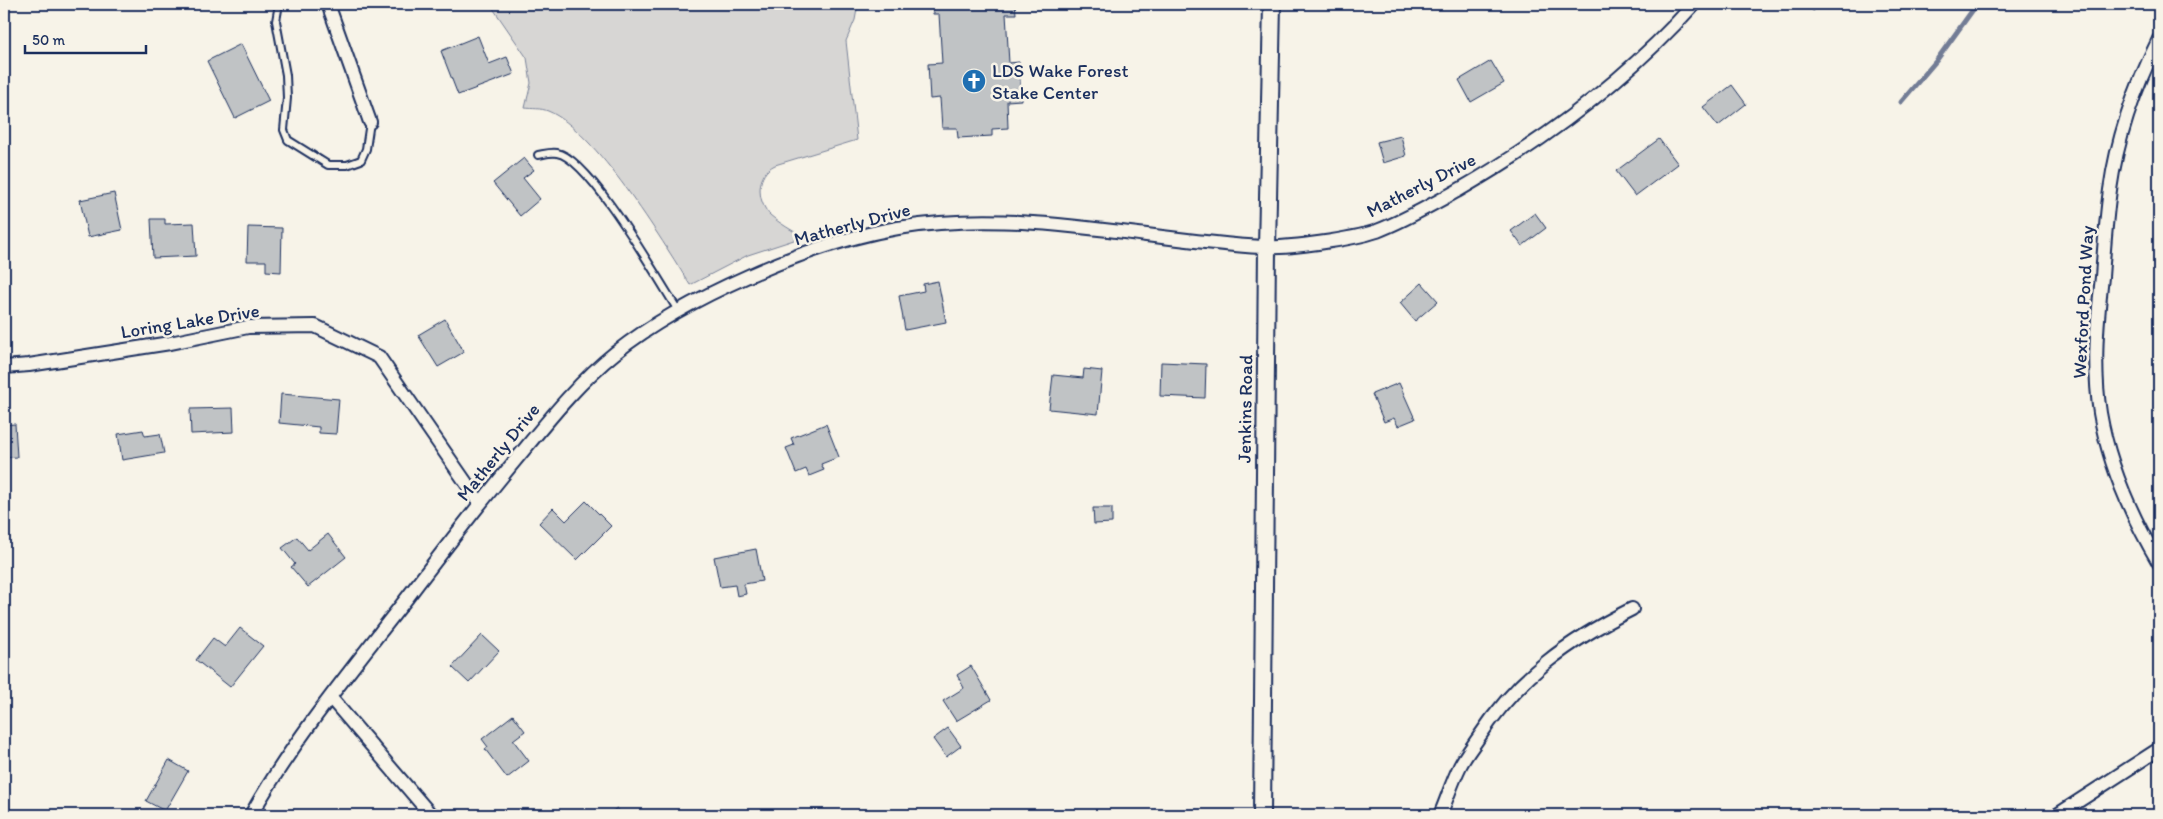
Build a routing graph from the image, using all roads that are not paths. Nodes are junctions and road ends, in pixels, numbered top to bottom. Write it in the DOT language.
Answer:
graph roads {
  1 [pos="279,4"];
  2 [pos="328,4"];
  3 [pos="1272,4"];
  4 [pos="1694,4"];
  5 [pos="2159,39"];
  6 [pos="370,122"];
  7 [pos="538,155"];
  8 [pos="1267,248"];
  9 [pos="679,312"];
  10 [pos="4,367"];
  11 [pos="480,503"];
  12 [pos="2159,564"];
  13 [pos="1632,609"];
  14 [pos="330,697"];
  15 [pos="2159,749"];
  16 [pos="251,815"];
  17 [pos="431,815"];
  18 [pos="1262,815"];
  19 [pos="1440,815"];
  20 [pos="2058,815"];
  1 -- 6 [label="lane"];
  2 -- 6 [label="street"];
  3 -- 8 [label="street, Jenkins Road"];
  4 -- 8 [label="street, Matherly Drive"];
  5 -- 12 [label="street, Wexford Pond Way"];
  7 -- 9 [label="lane"];
  8 -- 9 [label="street, Matherly Drive"];
  8 -- 18 [label="street, Jenkins Road"];
  9 -- 11 [label="street, Matherly Drive"];
  10 -- 11 [label="street, Loring Lake Drive"];
  11 -- 14 [label="street, Matherly Drive"];
  13 -- 19 [label="street"];
  14 -- 16 [label="street, Matherly Drive"];
  14 -- 17 [label="street"];
  15 -- 20 [label="street"];
}
